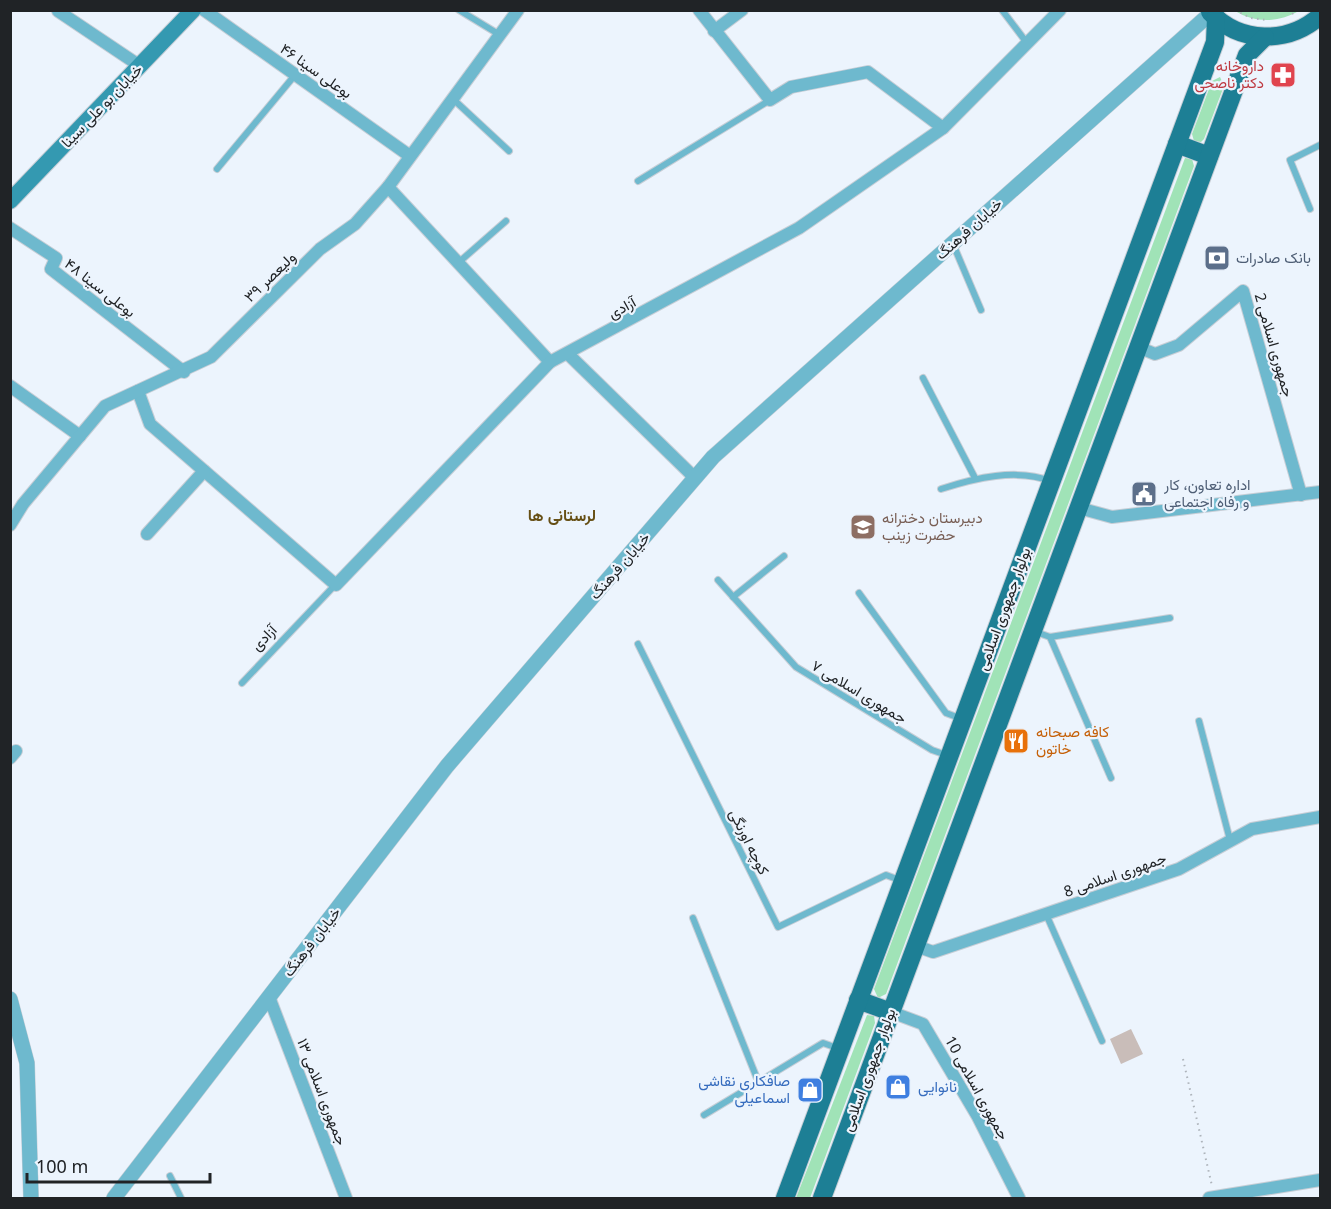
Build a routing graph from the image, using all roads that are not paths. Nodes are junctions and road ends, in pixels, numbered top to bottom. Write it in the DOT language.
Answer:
graph roads {
  1 [pos="193,10"];
  2 [pos="204,10"];
  3 [pos="459,10"];
  4 [pos="518,10"];
  5 [pos="699,10"];
  6 [pos="742,10"];
  7 [pos="1002,10"];
  8 [pos="1060,10"];
  9 [pos="58,11"];
  10 [pos="1212,14"];
  11 [pos="1320,16"];
  12 [pos="714,31"];
  13 [pos="501,35"];
  14 [pos="1265,37"];
  15 [pos="1027,43"];
  16 [pos="140,66"];
  17 [pos="295,75"];
  18 [pos="453,99"];
  19 [pos="770,100"];
  20 [pos="943,128"];
  21 [pos="1177,144"];
  22 [pos="1320,145"];
  23 [pos="509,151"];
  24 [pos="410,156"];
  25 [pos="1209,156"];
  26 [pos="217,169"];
  27 [pos="638,181"];
  28 [pos="388,187"];
  29 [pos="10,201"];
  30 [pos="1310,208"];
  31 [pos="506,221"];
  32 [pos="10,228"];
  33 [pos="953,243"];
  34 [pos="458,262"];
  35 [pos="981,310"];
  36 [pos="1138,347"];
  37 [pos="568,355"];
  38 [pos="550,362"];
  39 [pos="184,372"];
  40 [pos="922,378"];
  41 [pos="12,389"];
  42 [pos="138,391"];
  43 [pos="80,436"];
  44 [pos="204,471"];
  45 [pos="695,478"];
  46 [pos="975,478"];
  47 [pos="1052,481"];
  48 [pos="941,489"];
  49 [pos="1320,492"];
  50 [pos="1301,495"];
  51 [pos="1079,508"];
  52 [pos="10,525"];
  53 [pos="147,534"];
  54 [pos="784,556"];
  55 [pos="718,580"];
  56 [pos="336,585"];
  57 [pos="859,592"];
  58 [pos="733,597"];
  59 [pos="1170,618"];
  60 [pos="1041,634"];
  61 [pos="638,644"];
  62 [pos="242,683"];
  63 [pos="963,720"];
  64 [pos="1199,721"];
  65 [pos="949,756"];
  66 [pos="1111,778"];
  67 [pos="1320,817"];
  68 [pos="1231,841"];
  69 [pos="903,881"];
  70 [pos="1046,914"];
  71 [pos="693,918"];
  72 [pos="916,946"];
  73 [pos="269,997"];
  74 [pos="10,999"];
  75 [pos="858,1000"];
  76 [pos="891,1012"];
  77 [pos="1102,1041"];
  78 [pos="840,1050"];
  79 [pos="758,1081"];
  80 [pos="704,1115"];
  81 [pos="171,1176"];
  82 [pos="1320,1180"];
  83 [pos="1291,1185"];
  84 [pos="31,1198"];
  85 [pos="114,1198"];
  86 [pos="181,1198"];
  87 [pos="346,1198"];
  88 [pos="785,1198"];
  89 [pos="822,1198"];
  90 [pos="1019,1198"];
  91 [pos="1212,1198"];
  92 [pos="1294,1198"];
  1 -- 16 [label="main road, خیابان بو علی سینا"];
  2 -- 17 [label="street, بوعلی سینا ۴۶"];
  3 -- 13 [label="lane"];
  4 -- 13 [label="street, ولیعصر ۳۹"];
  5 -- 12 [label="street"];
  6 -- 12 [label="street"];
  7 -- 15 [label="lane"];
  8 -- 15 [label="street, آزادی"];
  9 -- 16 [label="street"];
  10 -- 14 [label="main road"];
  10 -- 21 [label="main road, بولوار جمهوری اسلامی"];
  10 -- 33 [label="street, خیابان فرهنگ"];
  11 -- 14 [label="main road"];
  12 -- 19 [label="street"];
  13 -- 18 [label="street, ولیعصر ۳۹"];
  14 -- 25 [label="main road, بولوار جمهوری اسلامی"];
  15 -- 20 [label="street, آزادی"];
  16 -- 29 [label="main road, خیابان بو علی سینا"];
  17 -- 24 [label="street, بوعلی سینا ۴۶"];
  17 -- 26 [label="lane"];
  18 -- 23 [label="lane"];
  18 -- 24 [label="street, ولیعصر ۳۹"];
  19 -- 20 [label="street"];
  19 -- 27 [label="lane"];
  20 -- 37 [label="street, آزادی"];
  21 -- 25 [label="main road"];
  21 -- 47 [label="main road, بولوار جمهوری اسلامی"];
  22 -- 30 [label="lane"];
  24 -- 28 [label="street, ولیعصر ۳۹"];
  25 -- 36 [label="main road, بولوار جمهوری اسلامی"];
  28 -- 34 [label="street"];
  28 -- 39 [label="street, ولیعصر ۳۹"];
  31 -- 34 [label="lane"];
  32 -- 39 [label="street, بوعلی سینا ۴۸"];
  33 -- 35 [label="lane"];
  33 -- 45 [label="street, خیابان فرهنگ"];
  34 -- 38 [label="street"];
  36 -- 50 [label="street, جمهوری اسلامی 2"];
  36 -- 51 [label="main road, بولوار جمهوری اسلامی"];
  37 -- 38 [label="street, آزادی"];
  37 -- 45 [label="street"];
  38 -- 56 [label="street, آزادی"];
  39 -- 42 [label="street, ولیعصر ۳۹"];
  40 -- 46 [label="lane"];
  41 -- 43 [label="street"];
  42 -- 43 [label="street, ولیعصر ۳۹"];
  42 -- 44 [label="street"];
  43 -- 52 [label="street, ولیعصر ۳۹"];
  44 -- 53 [label="street"];
  44 -- 56 [label="street"];
  45 -- 73 [label="street, خیابان فرهنگ"];
  46 -- 47 [label="lane"];
  46 -- 48 [label="lane"];
  47 -- 63 [label="main road, بولوار جمهوری اسلامی"];
  49 -- 50 [label="street"];
  50 -- 51 [label="street"];
  51 -- 60 [label="main road, بولوار جمهوری اسلامی"];
  54 -- 58 [label="lane"];
  55 -- 58 [label="lane, جمهوری اسلامی ۷"];
  56 -- 62 [label="lane, آزادی"];
  57 -- 63 [label="lane"];
  58 -- 65 [label="lane, جمهوری اسلامی ۷"];
  59 -- 60 [label="lane"];
  60 -- 66 [label="lane"];
  60 -- 72 [label="main road, بولوار جمهوری اسلامی"];
  61 -- 69 [label="lane, کوچه اورنگی"];
  63 -- 65 [label="main road, بولوار جمهوری اسلامی"];
  64 -- 68 [label="lane"];
  65 -- 69 [label="main road, بولوار جمهوری اسلامی"];
  67 -- 68 [label="street, جمهوری اسلامی 8"];
  68 -- 70 [label="street, جمهوری اسلامی 8"];
  69 -- 75 [label="main road, بولوار جمهوری اسلامی"];
  70 -- 72 [label="street, جمهوری اسلامی 8"];
  70 -- 77 [label="lane"];
  71 -- 79 [label="lane"];
  72 -- 76 [label="main road, بولوار جمهوری اسلامی"];
  73 -- 85 [label="street, خیابان فرهنگ"];
  73 -- 87 [label="street, جمهوری اسلامی ۱۳"];
  74 -- 84 [label="street"];
  75 -- 76 [label="main road"];
  75 -- 78 [label="main road, بولوار جمهوری اسلامی"];
  76 -- 89 [label="main road, بولوار جمهوری اسلامی"];
  76 -- 90 [label="street, جمهوری اسلامی 10"];
  78 -- 79 [label="lane"];
  78 -- 88 [label="main road, بولوار جمهوری اسلامی"];
  79 -- 80 [label="lane"];
  81 -- 86 [label="lane"];
  82 -- 83 [label="street"];
  83 -- 91 [label="street"];
  83 -- 92 [label="street"];
}
